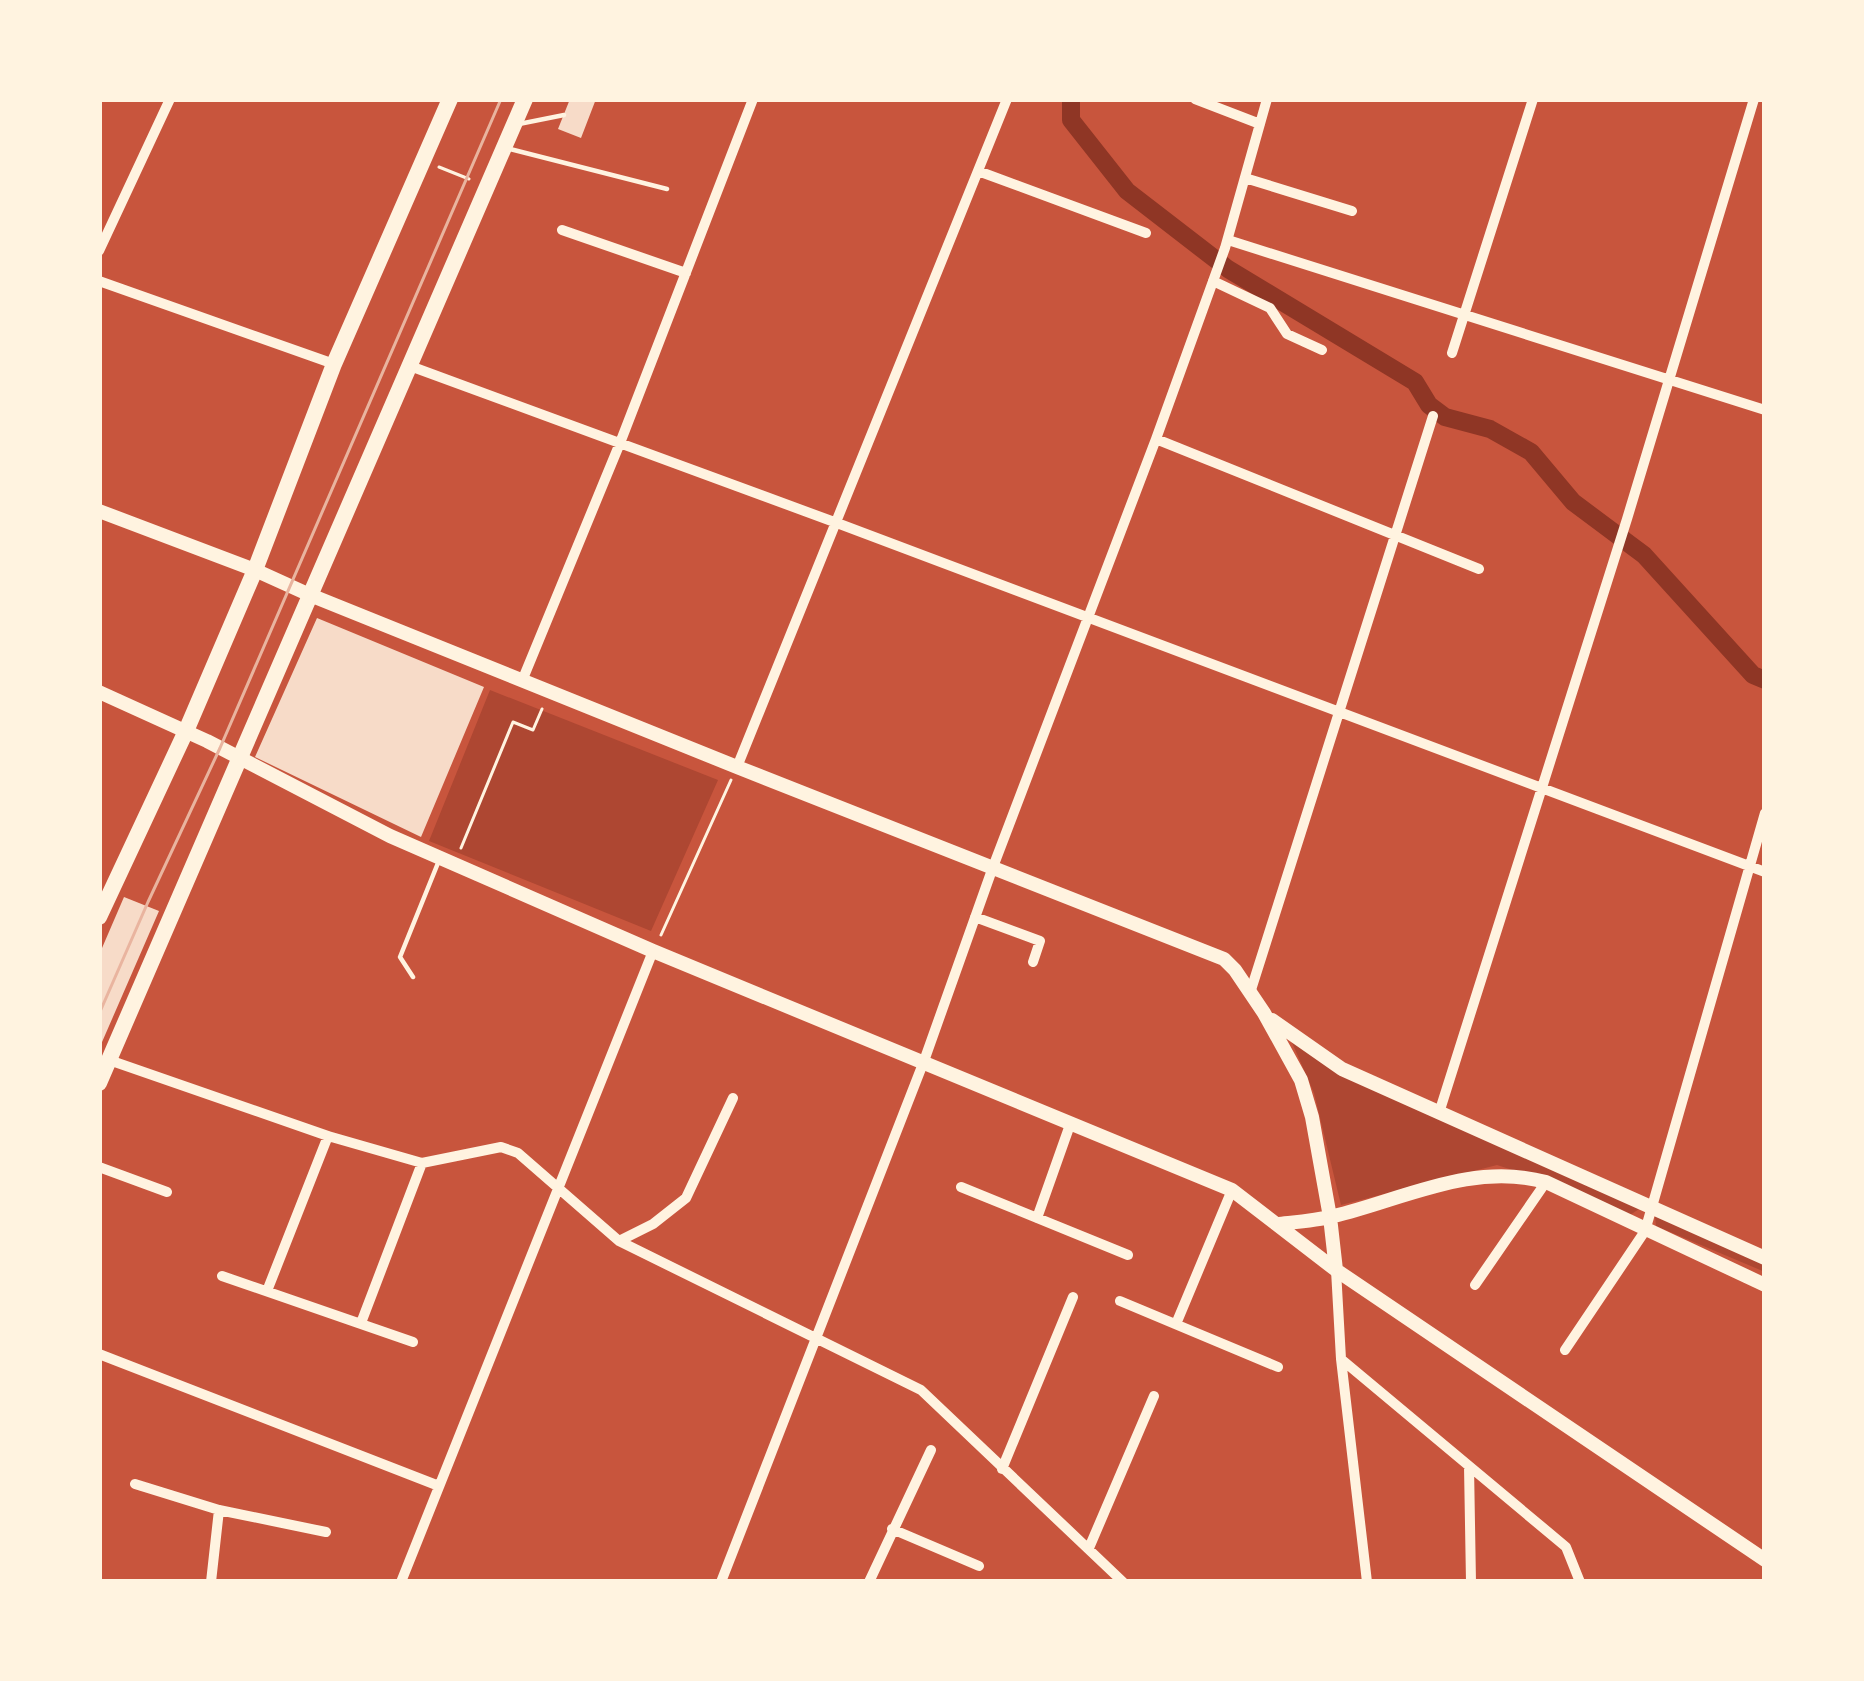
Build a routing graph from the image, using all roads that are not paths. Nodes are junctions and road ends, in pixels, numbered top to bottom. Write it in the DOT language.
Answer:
graph roads {
  1 [pos="170,99"];
  2 [pos="449,99"];
  3 [pos="525,99"];
  4 [pos="753,99"];
  5 [pos="1007,99"];
  6 [pos="1195,99"];
  7 [pos="1267,99"];
  8 [pos="1533,99"];
  9 [pos="1754,99"];
  10 [pos="564,115"];
  11 [pos="1260,124"];
  12 [pos="514,125"];
  13 [pos="504,147"];
  14 [pos="978,171"];
  15 [pos="1245,178"];
  16 [pos="667,189"];
  17 [pos="1352,211"];
  18 [pos="562,230"];
  19 [pos="1146,233"];
  20 [pos="1227,244"];
  21 [pos="99,251"];
  22 [pos="686,273"];
  23 [pos="1214,278"];
  24 [pos="99,281"];
  25 [pos="1464,315"];
  26 [pos="1322,350"];
  27 [pos="1452,353"];
  28 [pos="334,364"];
  29 [pos="410,366"];
  30 [pos="1669,380"];
  31 [pos="1765,410"];
  32 [pos="1433,416"];
  33 [pos="1156,439"];
  34 [pos="620,442"];
  35 [pos="99,511"];
  36 [pos="837,523"];
  37 [pos="1395,536"];
  38 [pos="1479,569"];
  39 [pos="255,570"];
  40 [pos="310,595"];
  41 [pos="1087,618"];
  42 [pos="522,681"];
  43 [pos="99,692"];
  44 [pos="1339,712"];
  45 [pos="186,731"];
  46 [pos="239,759"];
  47 [pos="737,767"];
  48 [pos="1542,788"];
  49 [pos="1765,814"];
  50 [pos="440,857"];
  51 [pos="1748,866"];
  52 [pos="993,868"];
  53 [pos="1765,872"];
  54 [pos="99,917"];
  55 [pos="975,917"];
  56 [pos="653,952"];
  57 [pos="1033,962"];
  58 [pos="413,977"];
  59 [pos="1250,993"];
  60 [pos="1264,1013"];
  61 [pos="109,1060"];
  62 [pos="924,1061"];
  63 [pos="99,1083"];
  64 [pos="733,1098"];
  65 [pos="1439,1113"];
  66 [pos="1071,1122"];
  67 [pos="328,1136"];
  68 [pos="422,1162"];
  69 [pos="99,1167"];
  70 [pos="1546,1183"];
  71 [pos="559,1187"];
  72 [pos="961,1187"];
  73 [pos="1232,1190"];
  74 [pos="167,1192"];
  75 [pos="1651,1207"];
  76 [pos="1330,1217"];
  77 [pos="1037,1218"];
  78 [pos="1277,1224"];
  79 [pos="1645,1231"];
  80 [pos="619,1241"];
  81 [pos="1128,1255"];
  82 [pos="1765,1258"];
  83 [pos="1336,1270"];
  84 [pos="222,1276"];
  85 [pos="1475,1285"];
  86 [pos="1765,1285"];
  87 [pos="267,1291"];
  88 [pos="1073,1297"];
  89 [pos="1120,1301"];
  90 [pos="361,1323"];
  91 [pos="1176,1324"];
  92 [pos="817,1341"];
  93 [pos="412,1342"];
  94 [pos="1564,1350"];
  95 [pos="99,1354"];
  96 [pos="1341,1359"];
  97 [pos="1278,1367"];
  98 [pos="1154,1396"];
  99 [pos="931,1450"];
  100 [pos="1469,1466"];
  101 [pos="1002,1469"];
  102 [pos="135,1484"];
  103 [pos="439,1486"];
  104 [pos="219,1510"];
  105 [pos="892,1529"];
  106 [pos="326,1532"];
  107 [pos="1089,1548"];
  108 [pos="1765,1560"];
  109 [pos="979,1566"];
  110 [pos="211,1582"];
  111 [pos="401,1582"];
  112 [pos="721,1582"];
  113 [pos="869,1582"];
  114 [pos="1123,1582"];
  115 [pos="1367,1582"];
  116 [pos="1471,1582"];
  117 [pos="1580,1582"];
  1 -- 21 [label="street"];
  2 -- 28 [label="main road"];
  3 -- 12 [label="main road"];
  4 -- 22 [label="street"];
  5 -- 14 [label="street"];
  6 -- 11 [label="street"];
  7 -- 11 [label="street"];
  8 -- 25 [label="street"];
  9 -- 30 [label="street"];
  10 -- 12 [label="lane"];
  11 -- 15 [label="street"];
  12 -- 13 [label="main road"];
  13 -- 16 [label="lane"];
  13 -- 29 [label="main road"];
  14 -- 19 [label="street"];
  14 -- 36 [label="street"];
  15 -- 17 [label="street"];
  15 -- 20 [label="street"];
  18 -- 22 [label="street"];
  20 -- 23 [label="street"];
  20 -- 25 [label="street"];
  22 -- 34 [label="street"];
  23 -- 26 [label="street"];
  23 -- 33 [label="street"];
  24 -- 28 [label="street"];
  25 -- 27 [label="street"];
  25 -- 30 [label="street"];
  28 -- 39 [label="main road"];
  29 -- 34 [label="street"];
  29 -- 40 [label="main road"];
  30 -- 31 [label="street"];
  30 -- 48 [label="street"];
  32 -- 37 [label="street"];
  33 -- 37 [label="street"];
  33 -- 41 [label="street"];
  34 -- 36 [label="street"];
  34 -- 42 [label="street"];
  35 -- 39 [label="street"];
  36 -- 41 [label="street"];
  36 -- 47 [label="street"];
  37 -- 38 [label="street"];
  37 -- 44 [label="street"];
  39 -- 40 [label="street"];
  39 -- 45 [label="main road"];
  40 -- 42 [label="street"];
  40 -- 46 [label="main road"];
  41 -- 44 [label="street"];
  41 -- 52 [label="street"];
  42 -- 47 [label="street"];
  43 -- 45 [label="street"];
  44 -- 48 [label="street"];
  44 -- 59 [label="street"];
  45 -- 46 [label="street"];
  45 -- 54 [label="main road"];
  46 -- 50 [label="street"];
  46 -- 61 [label="main road"];
  47 -- 52 [label="street"];
  48 -- 51 [label="street"];
  48 -- 65 [label="street"];
  49 -- 51 [label="street"];
  50 -- 56 [label="street"];
  50 -- 58 [label="lane"];
  51 -- 53 [label="street"];
  51 -- 75 [label="street"];
  52 -- 55 [label="street"];
  52 -- 59 [label="street"];
  55 -- 57 [label="street"];
  55 -- 62 [label="street"];
  56 -- 62 [label="street"];
  56 -- 71 [label="street"];
  59 -- 60 [label="street"];
  60 -- 65 [label="street"];
  60 -- 76 [label="street"];
  61 -- 63 [label="main road"];
  61 -- 67 [label="street"];
  62 -- 66 [label="street"];
  62 -- 92 [label="street"];
  64 -- 80 [label="street"];
  65 -- 75 [label="street"];
  66 -- 73 [label="street"];
  66 -- 77 [label="street"];
  67 -- 68 [label="street"];
  67 -- 87 [label="street"];
  68 -- 71 [label="street"];
  68 -- 90 [label="street"];
  69 -- 74 [label="street"];
  70 -- 76 [label="street"];
  70 -- 79 [label="street"];
  70 -- 85 [label="street"];
  71 -- 80 [label="street"];
  71 -- 103 [label="street"];
  72 -- 77 [label="street"];
  73 -- 78 [label="street"];
  73 -- 91 [label="street"];
  75 -- 79 [label="street"];
  75 -- 82 [label="street"];
  76 -- 78 [label="street"];
  76 -- 83 [label="street"];
  77 -- 81 [label="street"];
  78 -- 83 [label="street"];
  79 -- 86 [label="street"];
  79 -- 94 [label="street"];
  80 -- 92 [label="street"];
  83 -- 96 [label="street"];
  83 -- 108 [label="street"];
  84 -- 87 [label="street"];
  87 -- 90 [label="street"];
  88 -- 101 [label="street"];
  89 -- 91 [label="street"];
  90 -- 93 [label="street"];
  91 -- 97 [label="street"];
  92 -- 101 [label="street"];
  92 -- 112 [label="street"];
  95 -- 103 [label="street"];
  96 -- 100 [label="street"];
  96 -- 115 [label="street"];
  98 -- 107 [label="street"];
  99 -- 105 [label="street"];
  100 -- 116 [label="street"];
  100 -- 117 [label="street"];
  101 -- 107 [label="street"];
  102 -- 104 [label="street"];
  103 -- 111 [label="street"];
  104 -- 106 [label="street"];
  104 -- 110 [label="street"];
  105 -- 109 [label="street"];
  105 -- 113 [label="street"];
  107 -- 114 [label="street"];
}
